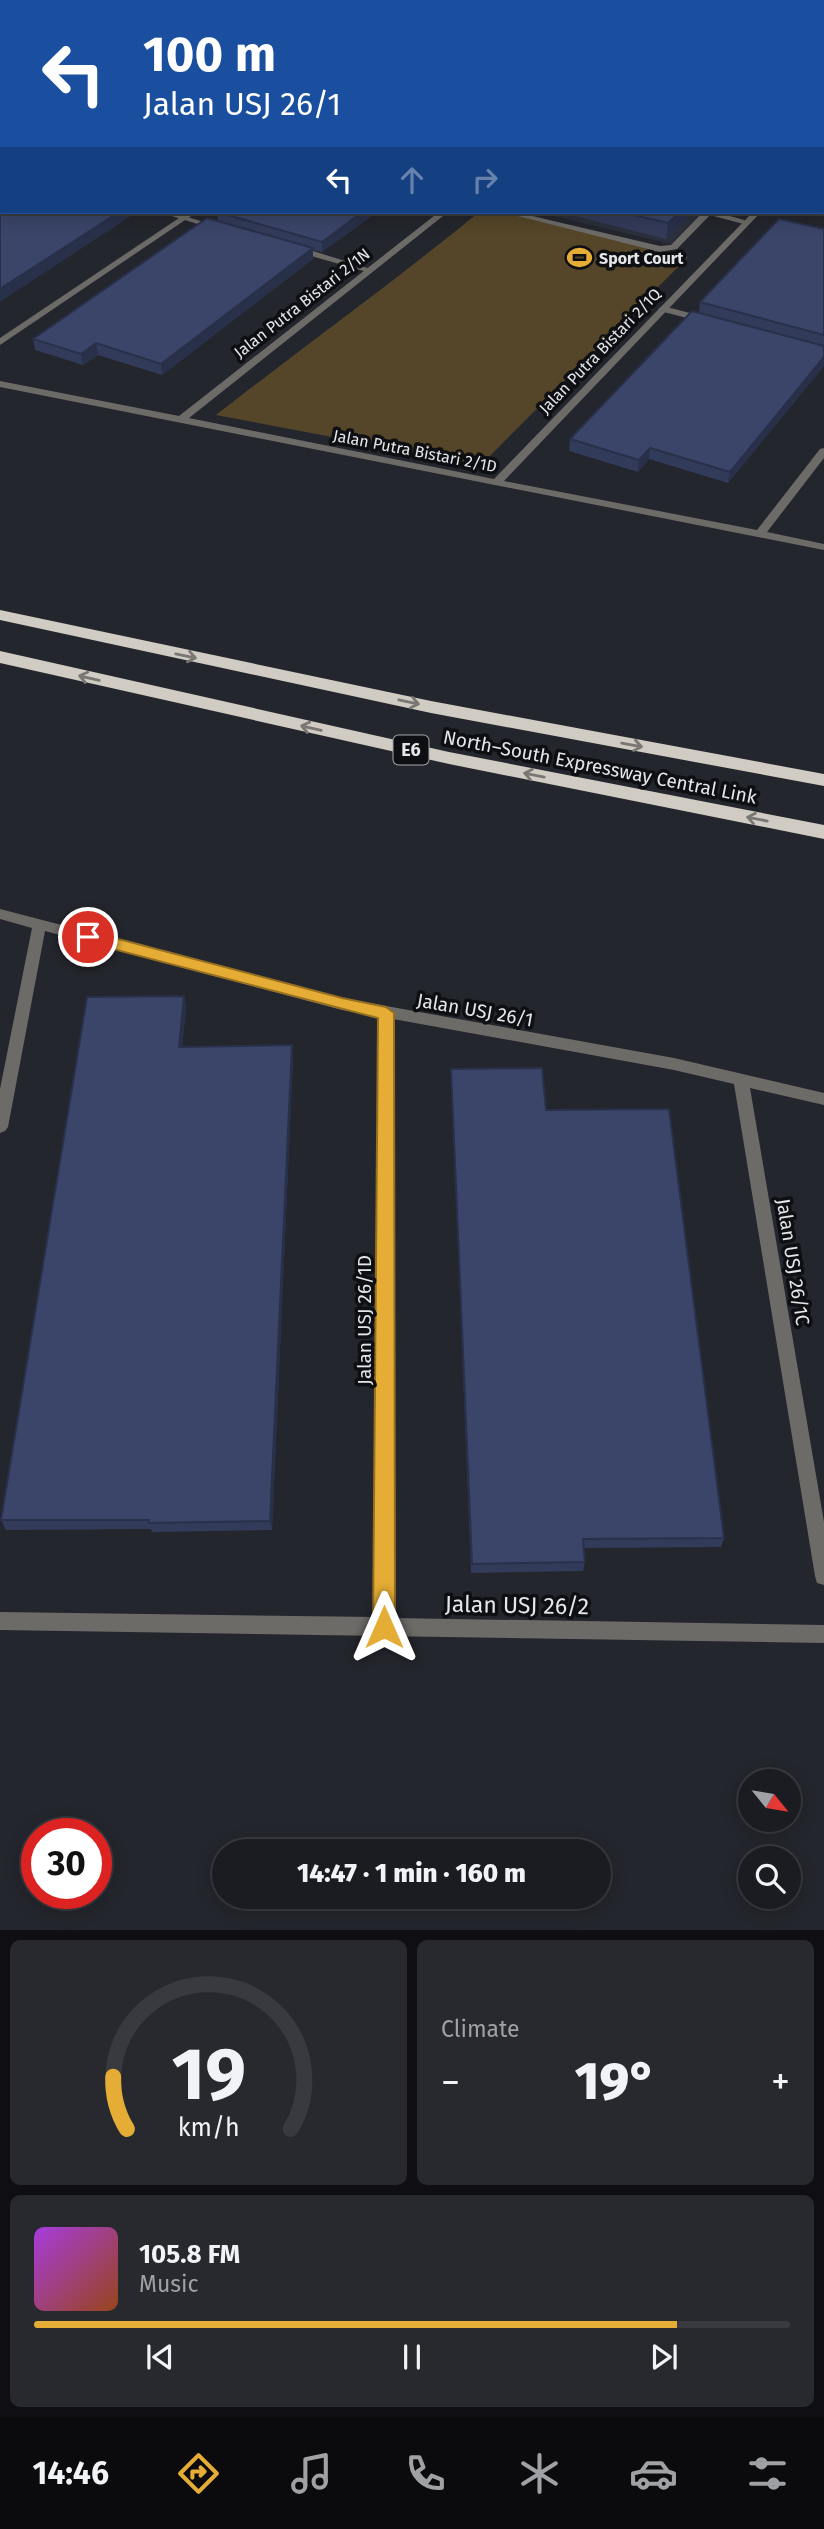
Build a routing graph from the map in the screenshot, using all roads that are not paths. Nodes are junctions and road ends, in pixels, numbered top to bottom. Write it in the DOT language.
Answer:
graph roads {
  1 [pos="441,214"];
  2 [pos="514,214"];
  3 [pos="706,214"];
  4 [pos="716,214"];
  5 [pos="755,214"];
  6 [pos="189,215"];
  7 [pos="747,222"];
  8 [pos="224,229"];
  9 [pos="290,247"];
  10 [pos="370,270"];
  11 [pos="663,309"];
  12 [pos="717,324"];
  13 [pos="0,342"];
  14 [pos="0,384"];
  15 [pos="181,420"];
  16 [pos="824,451"];
  17 [pos="496,483"];
  18 [pos="760,535"];
  19 [pos="824,547"];
  20 [pos="0,615"];
  21 [pos="0,657"];
  22 [pos="824,780"];
  23 [pos="824,832"];
  24 [pos="0,914"];
  25 [pos="40,924"];
  26 [pos="386,1013"];
  27 [pos="741,1079"];
  28 [pos="824,1099"];
  29 [pos="0,1127"];
  30 [pos="824,1576"];
  31 [pos="0,1621"];
  32 [pos="384,1627"];
  33 [pos="824,1634"];
  1 -- 10 [label="street, Jalan Putra Bistari 2/1N"];
  2 -- 3 [label="street"];
  4 -- 7 [label="street"];
  5 -- 7 [label="street, Jalan Putra Bistari 2/1Q"];
  6 -- 8 [label="street"];
  6 -- 13 [label="street"];
  7 -- 11 [label="street, Jalan Putra Bistari 2/1Q"];
  9 -- 10 [label="street"];
  10 -- 15 [label="street, Jalan Putra Bistari 2/1N"];
  11 -- 12 [label="street"];
  11 -- 17 [label="street, Jalan Putra Bistari 2/1Q"];
  14 -- 15 [label="street, Jalan Putra Bistari 2/1D"];
  15 -- 17 [label="street, Jalan Putra Bistari 2/1D"];
  16 -- 18 [label="street"];
  17 -- 18 [label="street, Jalan Putra Bistari 2/1D"];
  18 -- 19 [label="street, Jalan Putra Bistari 2/1D"];
  20 -- 22 [label="highway, North–South Expressway Central Link / E6, one-way"];
  23 -- 21 [label="highway, North–South Expressway Central Link / E6, one-way"];
  24 -- 25 [label="street, Jalan USJ 26/1"];
  25 -- 26 [label="street, Jalan USJ 26/1"];
  25 -- 29 [label="street"];
  26 -- 27 [label="street, Jalan USJ 26/1"];
  26 -- 32 [label="street, Jalan USJ 26/1D"];
  27 -- 28 [label="street, Jalan USJ 26/1"];
  27 -- 30 [label="street, Jalan USJ 26/1C"];
  31 -- 32 [label="street, Jalan USJ 26/2"];
  32 -- 33 [label="street, Jalan USJ 26/2"];
}
